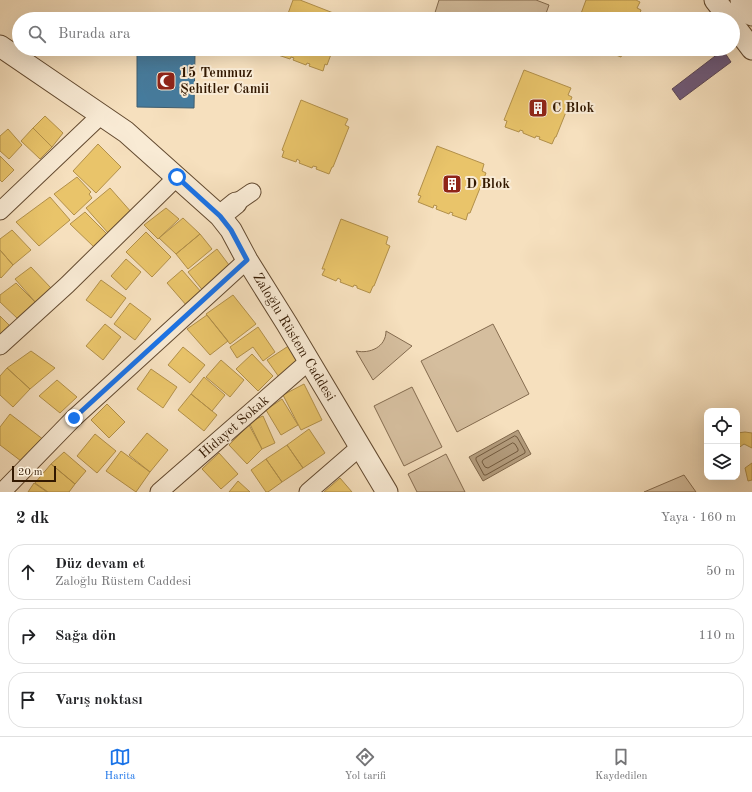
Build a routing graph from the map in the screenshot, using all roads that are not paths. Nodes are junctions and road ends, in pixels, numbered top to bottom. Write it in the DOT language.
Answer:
graph roads {
  1 [pos="715,0"];
  2 [pos="741,0"];
  3 [pos="724,12"];
  4 [pos="752,15"];
  5 [pos="740,33"];
  6 [pos="752,49"];
  7 [pos="3,53"];
  8 [pos="102,115"];
  9 [pos="177,177"];
  10 [pos="0,211"];
  11 [pos="247,260"];
  12 [pos="0,346"];
  13 [pos="309,361"];
  14 [pos="360,447"];
  15 [pos="2,492"];
  16 [pos="159,492"];
  17 [pos="308,492"];
  18 [pos="387,492"];
  1 -- 3 [label="street"];
  2 -- 4 [label="street"];
  5 -- 6 [label="street"];
  7 -- 8 [label="street, Zaloğlu Rüstem Caddesi"];
  8 -- 9 [label="street, Zaloğlu Rüstem Caddesi"];
  8 -- 10 [label="street"];
  9 -- 11 [label="street, Zaloğlu Rüstem Caddesi"];
  9 -- 12 [label="street"];
  11 -- 13 [label="street, Zaloğlu Rüstem Caddesi"];
  11 -- 15 [label="street"];
  13 -- 14 [label="street, Zaloğlu Rüstem Caddesi"];
  13 -- 16 [label="street, Hidayet Sokak"];
  14 -- 17 [label="street"];
  14 -- 18 [label="street, Zaloğlu Rüstem Caddesi"];
}
